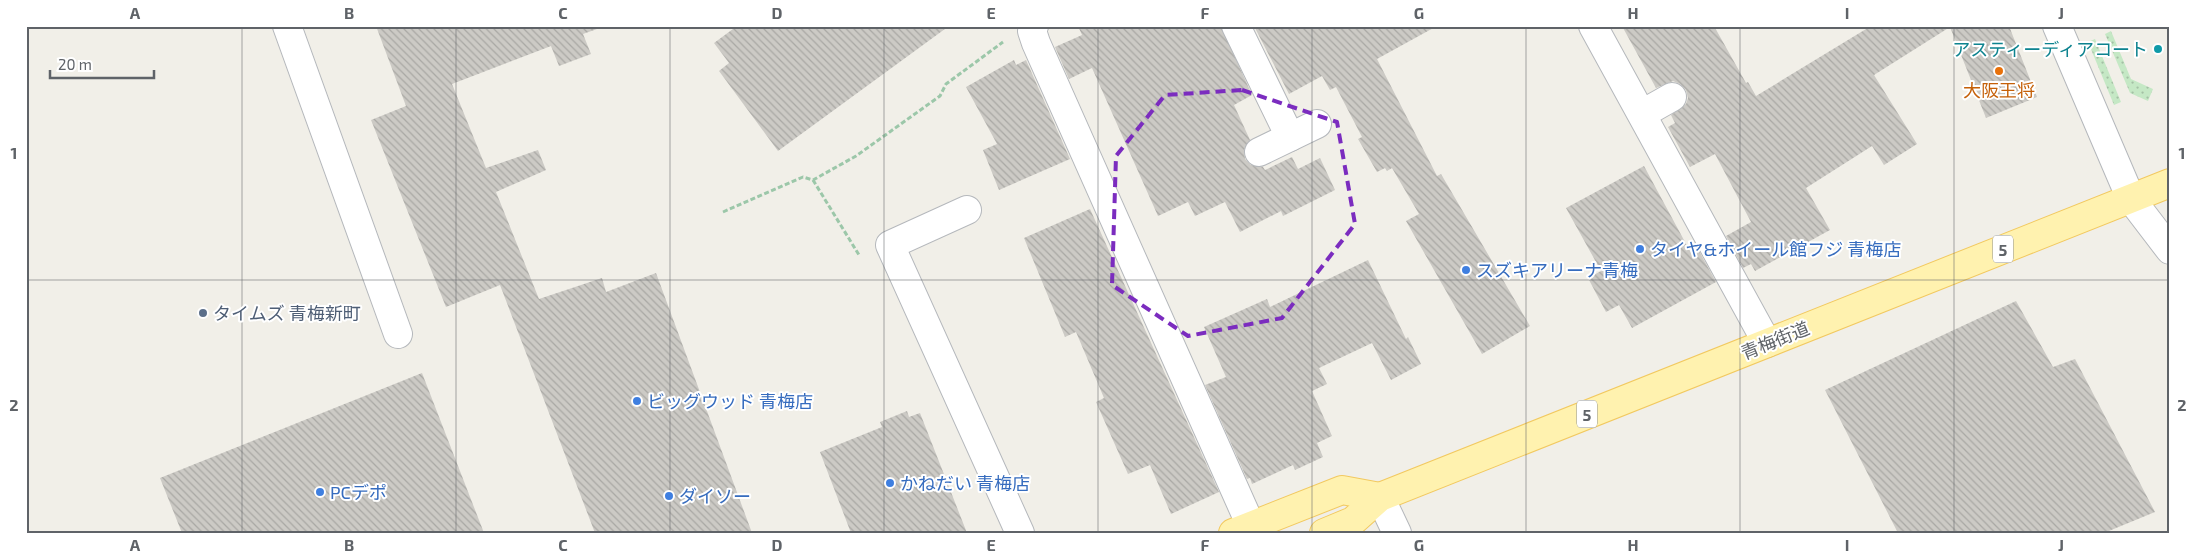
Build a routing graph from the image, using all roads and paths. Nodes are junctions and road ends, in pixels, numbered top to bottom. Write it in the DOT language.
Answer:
graph roads {
  1 [pos="287,26"];
  2 [pos="1236,26"];
  3 [pos="1593,26"];
  4 [pos="2057,26"];
  5 [pos="1033,29"];
  6 [pos="1672,96"];
  7 [pos="1642,114"];
  8 [pos="1317,124"];
  9 [pos="1290,136"];
  10 [pos="1259,152"];
  11 [pos="2170,183"];
  12 [pos="2131,199"];
  13 [pos="967,210"];
  14 [pos="723,212"];
  15 [pos="2170,250"];
  16 [pos="398,334"];
  17 [pos="1767,343"];
  18 [pos="1380,497"];
  19 [pos="1242,529"];
  20 [pos="1020,533"];
  21 [pos="1324,533"];
  22 [pos="1397,533"];
  1 -- 16 [label="street"];
  2 -- 9 [label="street"];
  3 -- 7 [label="street"];
  4 -- 12 [label="street"];
  5 -- 14 [label="path"];
  5 -- 19 [label="street"];
  6 -- 7 [label="street"];
  7 -- 17 [label="street"];
  8 -- 9 [label="street"];
  9 -- 10 [label="street"];
  11 -- 12 [label="main road, 青梅街道 / 5"];
  12 -- 15 [label="street"];
  12 -- 17 [label="main road, 青梅街道 / 5"];
  13 -- 20 [label="street"];
  17 -- 18 [label="main road, 青梅街道 / 5"];
  18 -- 19 [label="main road"];
  18 -- 21 [label="main road, 青梅街道 / 5"];
  18 -- 22 [label="street"];
}
